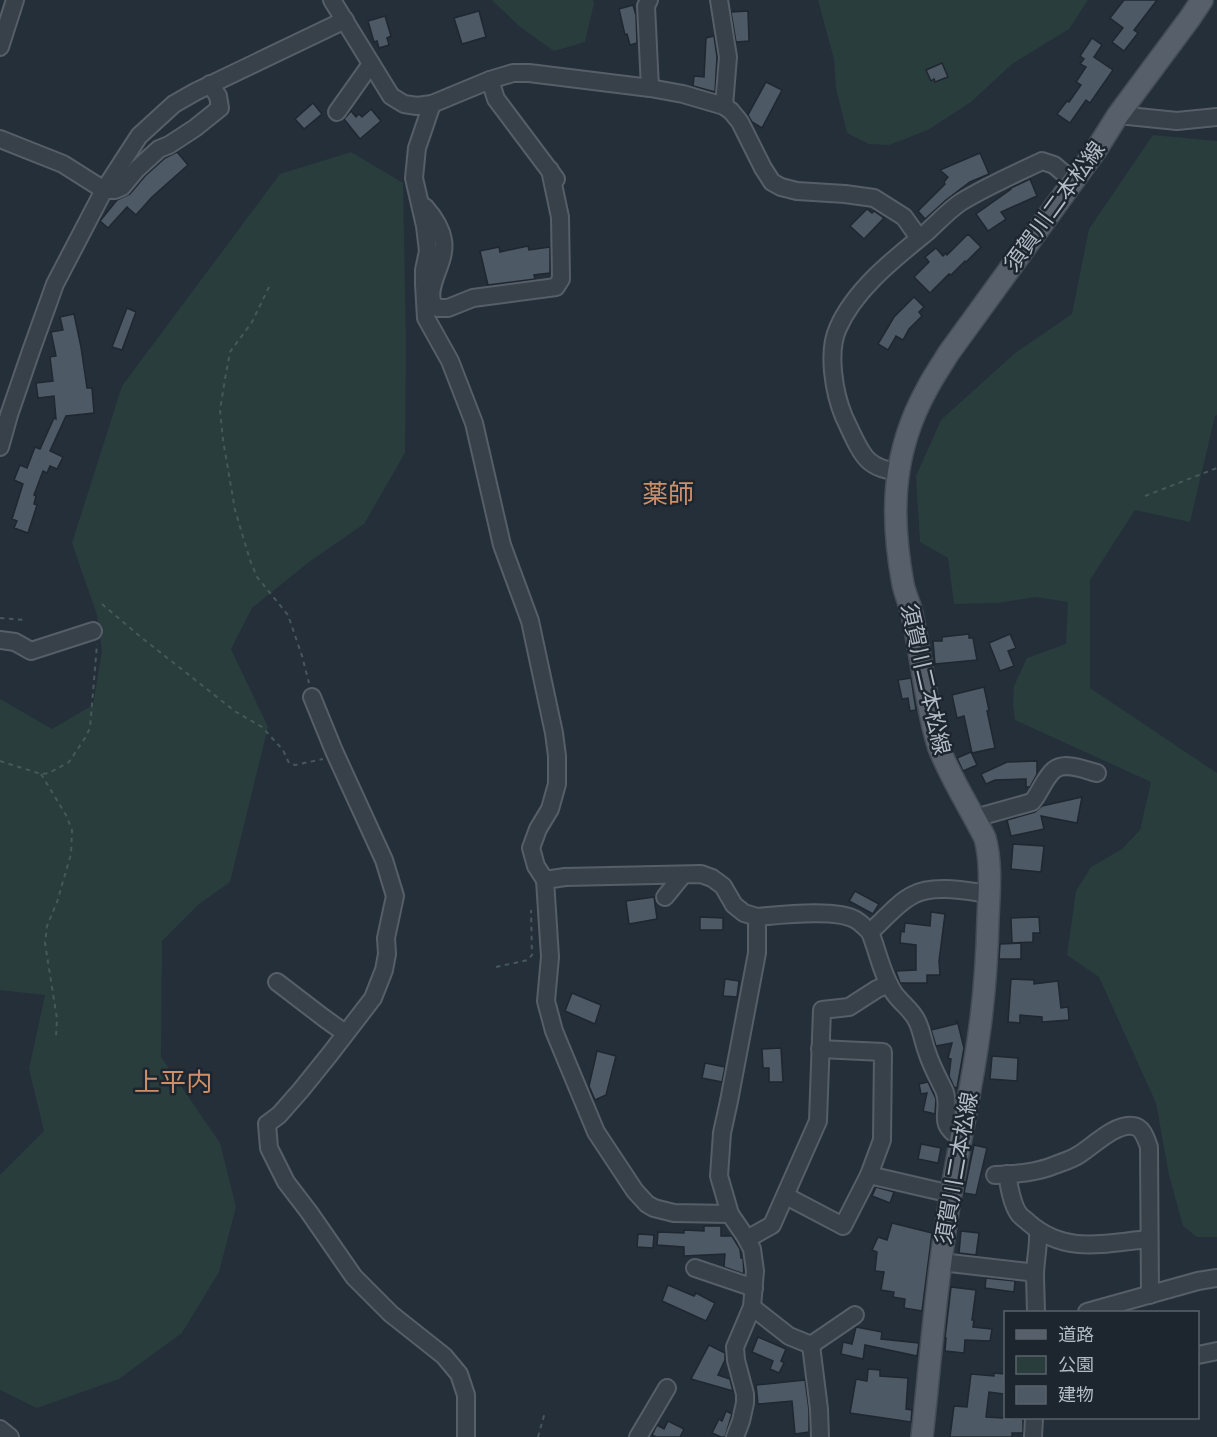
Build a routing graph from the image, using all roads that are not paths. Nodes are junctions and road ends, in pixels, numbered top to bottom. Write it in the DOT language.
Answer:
graph roads {
  1 [pos="15,0"];
  2 [pos="332,0"];
  3 [pos="649,0"];
  4 [pos="719,0"];
  5 [pos="1202,0"];
  6 [pos="345,20"];
  7 [pos="0,47"];
  8 [pos="371,64"];
  9 [pos="490,80"];
  10 [pos="210,84"];
  11 [pos="650,88"];
  12 [pos="432,104"];
  13 [pos="724,106"];
  14 [pos="337,112"];
  15 [pos="1118,115"];
  16 [pos="1217,117"];
  17 [pos="0,139"];
  18 [pos="550,170"];
  19 [pos="1073,181"];
  20 [pos="104,190"];
  21 [pos="419,199"];
  22 [pos="572,221"];
  23 [pos="919,238"];
  24 [pos="0,447"];
  25 [pos="897,472"];
  26 [pos="93,631"];
  27 [pos="0,640"];
  28 [pos="312,697"];
  29 [pos="1097,773"];
  30 [pos="975,818"];
  31 [pos="683,875"];
  32 [pos="545,880"];
  33 [pos="989,894"];
  34 [pos="665,897"];
  35 [pos="757,916"];
  36 [pos="870,933"];
  37 [pos="277,982"];
  38 [pos="889,984"];
  39 [pos="345,1033"];
  40 [pos="820,1049"];
  41 [pos="961,1138"];
  42 [pos="869,1175"];
  43 [pos="951,1194"];
  44 [pos="786,1196"];
  45 [pos="730,1214"];
  46 [pos="1038,1231"];
  47 [pos="747,1239"];
  48 [pos="1149,1239"];
  49 [pos="941,1262"];
  50 [pos="695,1268"];
  51 [pos="1035,1276"];
  52 [pos="1217,1278"];
  53 [pos="754,1288"];
  54 [pos="1150,1295"];
  55 [pos="752,1307"];
  56 [pos="1036,1311"];
  57 [pos="1091,1311"];
  58 [pos="855,1315"];
  59 [pos="811,1345"];
  60 [pos="1217,1351"];
  61 [pos="1199,1355"];
  62 [pos="667,1388"];
  63 [pos="1035,1419"];
  64 [pos="0,1429"];
  65 [pos="10,1437"];
  66 [pos="466,1437"];
  67 [pos="638,1437"];
  68 [pos="735,1437"];
  69 [pos="820,1437"];
  70 [pos="922,1437"];
  71 [pos="1033,1437"];
  1 -- 7 [label="street"];
  2 -- 6 [label="street"];
  3 -- 11 [label="street"];
  4 -- 13 [label="street"];
  5 -- 15 [label="main road, 須賀川二本松線"];
  6 -- 8 [label="street"];
  6 -- 10 [label="street"];
  8 -- 12 [label="street"];
  8 -- 14 [label="street"];
  9 -- 11 [label="street"];
  9 -- 12 [label="street"];
  9 -- 18 [label="street"];
  10 -- 20 [label="street"];
  10 -- 20 [label="street"];
  11 -- 13 [label="street"];
  12 -- 21 [label="street"];
  13 -- 23 [label="street"];
  15 -- 16 [label="street"];
  15 -- 19 [label="main road, 須賀川二本松線"];
  17 -- 20 [label="street"];
  18 -- 21 [label="street"];
  18 -- 22 [label="street"];
  19 -- 23 [label="street"];
  19 -- 25 [label="main road, 須賀川二本松線"];
  20 -- 24 [label="street"];
  21 -- 32 [label="street"];
  23 -- 25 [label="street"];
  25 -- 30 [label="main road, 須賀川二本松線"];
  26 -- 27 [label="street"];
  28 -- 39 [label="street"];
  29 -- 30 [label="street"];
  30 -- 33 [label="main road, 須賀川二本松線"];
  31 -- 32 [label="street"];
  31 -- 34 [label="street"];
  31 -- 35 [label="street"];
  32 -- 45 [label="street"];
  33 -- 36 [label="street"];
  33 -- 41 [label="main road, 須賀川二本松線"];
  35 -- 36 [label="street"];
  35 -- 45 [label="street"];
  36 -- 38 [label="street"];
  37 -- 39 [label="street"];
  38 -- 40 [label="street"];
  38 -- 41 [label="street"];
  39 -- 66 [label="street"];
  40 -- 42 [label="street"];
  40 -- 44 [label="street"];
  41 -- 43 [label="main road, 須賀川二本松線"];
  42 -- 43 [label="street"];
  42 -- 44 [label="street"];
  43 -- 49 [label="main road, 須賀川二本松線"];
  44 -- 47 [label="street"];
  45 -- 47 [label="street"];
  46 -- 48 [label="street"];
  46 -- 48 [label="street"];
  46 -- 51 [label="street"];
  47 -- 53 [label="street"];
  48 -- 54 [label="street"];
  49 -- 51 [label="street"];
  49 -- 70 [label="main road, 須賀川二本松線"];
  50 -- 53 [label="street"];
  51 -- 56 [label="street"];
  52 -- 54 [label="street"];
  53 -- 55 [label="street"];
  54 -- 57 [label="street"];
  55 -- 59 [label="street"];
  55 -- 68 [label="street"];
  58 -- 59 [label="street"];
  59 -- 69 [label="street"];
  60 -- 61 [label="street"];
  62 -- 67 [label="street"];
  63 -- 71 [label="street"];
  64 -- 65 [label="street"];
}
